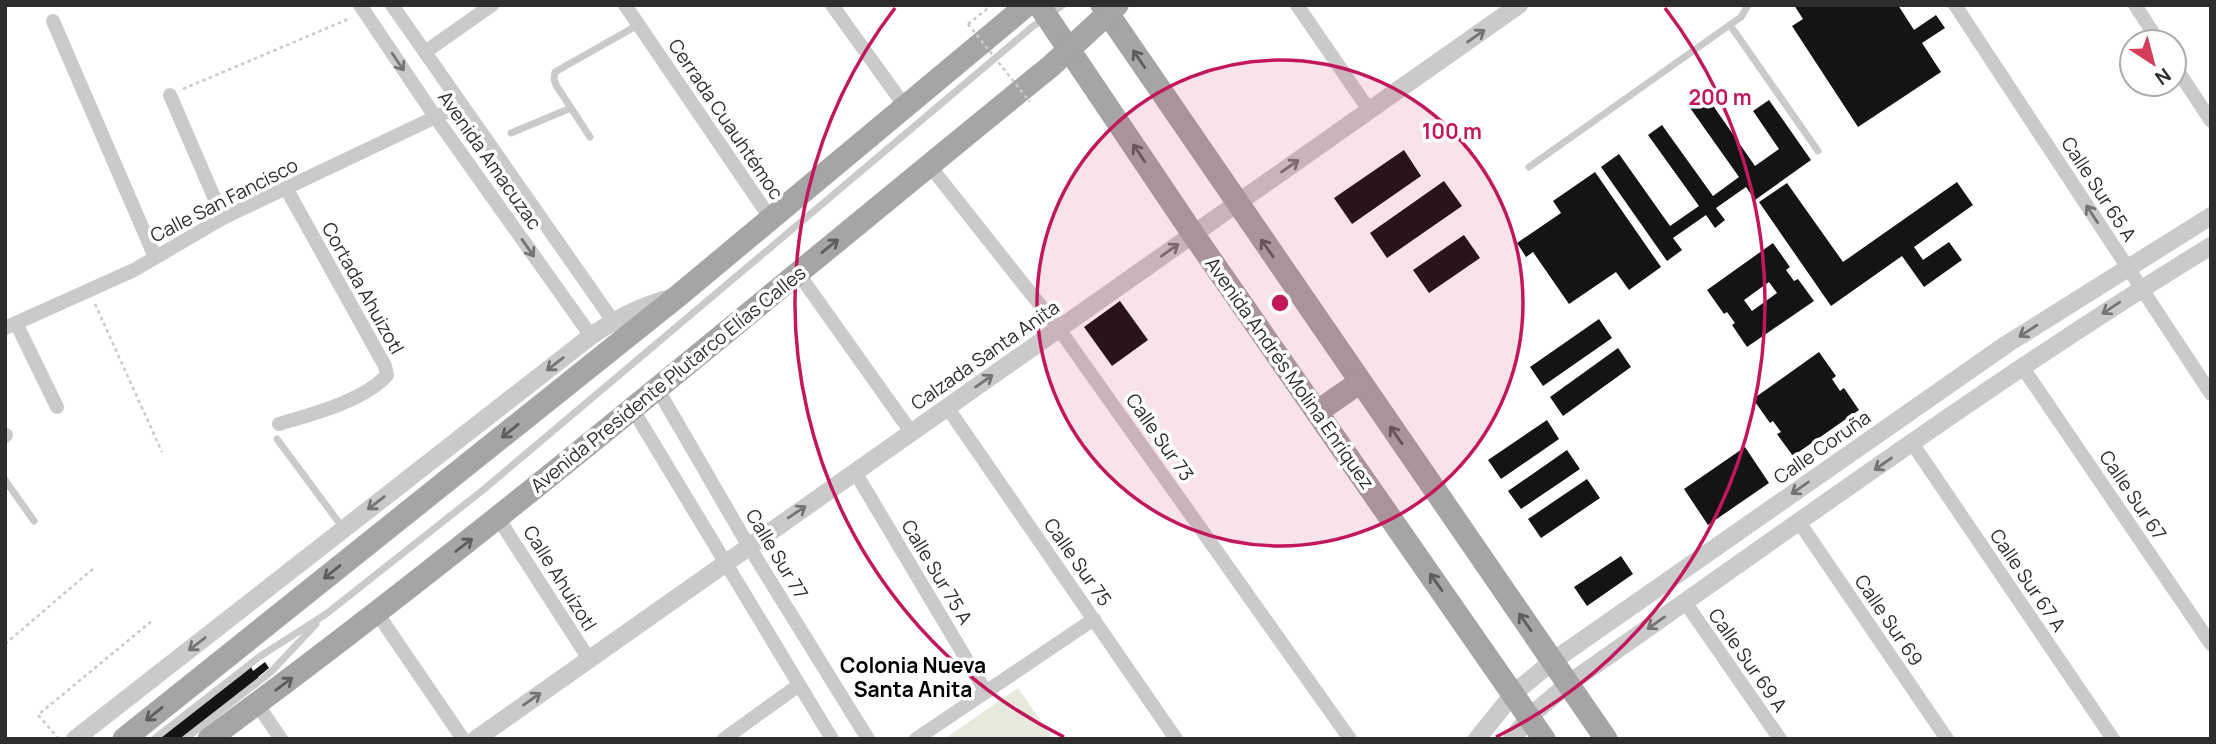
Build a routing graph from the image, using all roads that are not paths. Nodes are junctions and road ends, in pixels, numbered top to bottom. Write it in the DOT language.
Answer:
graph roads {
  1 [pos="392,5"];
  2 [pos="492,5"];
  3 [pos="625,5"];
  4 [pos="832,5"];
  5 [pos="1297,5"];
  6 [pos="1519,5"];
  7 [pos="1748,5"];
  8 [pos="1955,5"];
  9 [pos="2135,5"];
  10 [pos="1044,8"];
  11 [pos="1109,8"];
  12 [pos="363,9"];
  13 [pos="1498,11"];
  14 [pos="53,22"];
  15 [pos="1730,24"];
  16 [pos="638,25"];
  17 [pos="2150,28"];
  18 [pos="1070,50"];
  19 [pos="425,52"];
  20 [pos="2188,86"];
  21 [pos="170,94"];
  22 [pos="461,105"];
  23 [pos="571,108"];
  24 [pos="906,108"];
  25 [pos="1370,110"];
  26 [pos="436,118"];
  27 [pos="2211,121"];
  28 [pos="512,133"];
  29 [pos="590,137"];
  30 [pos="1818,151"];
  31 [pos="929,165"];
  32 [pos="1529,167"];
  33 [pos="286,188"];
  34 [pos="1237,204"];
  35 [pos="2211,216"];
  36 [pos="223,218"];
  37 [pos="771,219"];
  38 [pos="1194,234"];
  39 [pos="2211,246"];
  40 [pos="155,257"];
  41 [pos="2127,268"];
  42 [pos="798,272"];
  43 [pos="2141,289"];
  44 [pos="678,296"];
  45 [pos="613,321"];
  46 [pos="10,326"];
  47 [pos="1059,329"];
  48 [pos="591,336"];
  49 [pos="2023,368"];
  50 [pos="1360,382"];
  51 [pos="657,388"];
  52 [pos="2211,394"];
  53 [pos="57,407"];
  54 [pos="947,407"];
  55 [pos="632,408"];
  56 [pos="1317,412"];
  57 [pos="279,424"];
  58 [pos="911,432"];
  59 [pos="277,439"];
  60 [pos="1912,443"];
  61 [pos="855,472"];
  62 [pos="5,480"];
  63 [pos="499,518"];
  64 [pos="34,520"];
  65 [pos="1799,522"];
  66 [pos="343,529"];
  67 [pos="748,545"];
  68 [pos="725,563"];
  69 [pos="1685,603"];
  70 [pos="377,613"];
  71 [pos="326,614"];
  72 [pos="1094,619"];
  73 [pos="2211,644"];
  74 [pos="589,659"];
  75 [pos="1553,661"];
  76 [pos="1568,684"];
  77 [pos="799,685"];
  78 [pos="986,692"];
  79 [pos="1513,694"];
  80 [pos="257,704"];
  81 [pos="1529,717"];
  82 [pos="75,739"];
  83 [pos="124,739"];
  84 [pos="154,739"];
  85 [pos="185,739"];
  86 [pos="209,739"];
  87 [pos="281,739"];
  88 [pos="463,739"];
  89 [pos="476,739"];
  90 [pos="724,739"];
  91 [pos="832,739"];
  92 [pos="869,739"];
  93 [pos="916,739"];
  94 [pos="1176,739"];
  95 [pos="1350,739"];
  96 [pos="1477,739"];
  97 [pos="1512,739"];
  98 [pos="1544,739"];
  99 [pos="1606,739"];
  100 [pos="1780,739"];
  101 [pos="1947,739"];
  102 [pos="2113,739"];
  1 -- 19 [label="street, Avenida Amacuzac"];
  2 -- 19 [label="street"];
  3 -- 16 [label="street, Cerrada Cuauhtémoc"];
  4 -- 24 [label="street"];
  5 -- 25 [label="street"];
  6 -- 13 [label="street, Calzada Santa Anita"];
  7 -- 15 [label="lane"];
  41 -- 8 [label="street, Calle Sur 65 A, one-way"];
  9 -- 17 [label="street"];
  10 -- 18 [label="main road, Avenida Andrés Molina Enríquez"];
  10 -- 24 [label="main road"];
  10 -- 71 [label="lane"];
  11 -- 18 [label="main road, Avenida Presidente Plutarco Elías Calles"];
  34 -- 11 [label="main road, one-way"];
  12 -- 26 [label="street, Avenida Amacuzac, one-way"];
  25 -- 13 [label="street, Calzada Santa Anita, one-way"];
  14 -- 40 [label="street"];
  15 -- 30 [label="lane"];
  15 -- 32 [label="lane"];
  16 -- 23 [label="lane"];
  16 -- 37 [label="street, Cerrada Cuauhtémoc"];
  18 -- 31 [label="main road, Avenida Presidente Plutarco Elías Calles"];
  38 -- 18 [label="main road, Avenida Andrés Molina Enríquez, one-way"];
  19 -- 22 [label="street, Avenida Amacuzac"];
  20 -- 27 [label="street"];
  21 -- 36 [label="street"];
  22 -- 26 [label="street, Calle San Fancisco"];
  22 -- 45 [label="street, Avenida Amacuzac"];
  23 -- 28 [label="lane"];
  23 -- 29 [label="lane"];
  24 -- 37 [label="main road"];
  34 -- 25 [label="street, Calzada Santa Anita, one-way"];
  26 -- 33 [label="street, Calle San Fancisco"];
  26 -- 48 [label="street, Avenida Amacuzac, one-way"];
  42 -- 31 [label="main road, Avenida Presidente Plutarco Elías Calles, one-way"];
  31 -- 47 [label="street, Calle Sur 73"];
  33 -- 36 [label="street, Calle San Fancisco"];
  33 -- 57 [label="street, Cortada Ahuizotl"];
  34 -- 38 [label="street, Calzada Santa Anita"];
  50 -- 34 [label="main road, one-way"];
  35 -- 41 [label="street, Calle Coruña"];
  36 -- 40 [label="street, Calle San Fancisco"];
  37 -- 44 [label="main road"];
  47 -- 38 [label="street, Calzada Santa Anita, one-way"];
  38 -- 56 [label="main road, Avenida Andrés Molina Enríquez"];
  39 -- 43 [label="street"];
  40 -- 46 [label="street, Calle San Fancisco"];
  41 -- 43 [label="street, Calle Sur 65 A"];
  41 -- 75 [label="street, Calle Coruña, one-way"];
  42 -- 51 [label="main road, Avenida Presidente Plutarco Elías Calles"];
  42 -- 58 [label="street"];
  43 -- 49 [label="street, one-way"];
  43 -- 52 [label="street, Calle Sur 65 A"];
  44 -- 45 [label="street"];
  44 -- 83 [label="main road, one-way"];
  45 -- 48 [label="street"];
  46 -- 53 [label="street"];
  54 -- 47 [label="street, Calzada Santa Anita, one-way"];
  47 -- 95 [label="street, Calle Sur 73"];
  48 -- 66 [label="street, one-way"];
  49 -- 60 [label="street"];
  49 -- 73 [label="street, Calle Sur 67"];
  50 -- 56 [label="main road"];
  75 -- 50 [label="main road, one-way"];
  51 -- 55 [label="main road, Avenida Presidente Plutarco Elías Calles"];
  51 -- 67 [label="street, Calle Sur 77"];
  54 -- 58 [label="street, Calzada Santa Anita"];
  54 -- 72 [label="street, Calle Sur 75"];
  55 -- 63 [label="main road, Avenida Presidente Plutarco Elías Calles"];
  55 -- 68 [label="street"];
  79 -- 56 [label="main road, Avenida Andrés Molina Enríquez, one-way"];
  58 -- 61 [label="street, Calzada Santa Anita"];
  59 -- 66 [label="lane"];
  60 -- 65 [label="street, one-way"];
  60 -- 102 [label="street, Calle Sur 67 A"];
  67 -- 61 [label="street, Calzada Santa Anita, one-way"];
  61 -- 78 [label="street, Calle Sur 75 A"];
  62 -- 64 [label="lane"];
  70 -- 63 [label="main road, Avenida Presidente Plutarco Elías Calles, one-way"];
  63 -- 74 [label="street, Calle Ahuízotl"];
  65 -- 69 [label="street"];
  65 -- 101 [label="street, Calle Sur 69"];
  66 -- 82 [label="street, one-way"];
  67 -- 68 [label="street, Calzada Santa Anita"];
  67 -- 92 [label="street, Calle Sur 77"];
  68 -- 74 [label="street, Calzada Santa Anita"];
  68 -- 77 [label="street"];
  69 -- 76 [label="street, one-way"];
  69 -- 100 [label="street, Calle Sur 69 A"];
  80 -- 70 [label="main road, Avenida Presidente Plutarco Elías Calles, one-way"];
  70 -- 88 [label="street"];
  71 -- 84 [label="lane"];
  71 -- 85 [label="lane"];
  72 -- 78 [label="street"];
  72 -- 94 [label="street, Calle Sur 75"];
  89 -- 74 [label="street, Calzada Santa Anita, one-way"];
  75 -- 76 [label="main road"];
  75 -- 79 [label="street, Calle Coruña"];
  76 -- 81 [label="street"];
  76 -- 99 [label="main road"];
  77 -- 90 [label="street"];
  77 -- 91 [label="street"];
  78 -- 93 [label="street"];
  79 -- 81 [label="main road, Avenida Andrés Molina Enríquez"];
  79 -- 96 [label="street, Calle Coruña"];
  80 -- 86 [label="main road, Avenida Presidente Plutarco Elías Calles"];
  80 -- 87 [label="street"];
  81 -- 97 [label="street"];
  81 -- 98 [label="main road, Avenida Andrés Molina Enríquez"];
}
